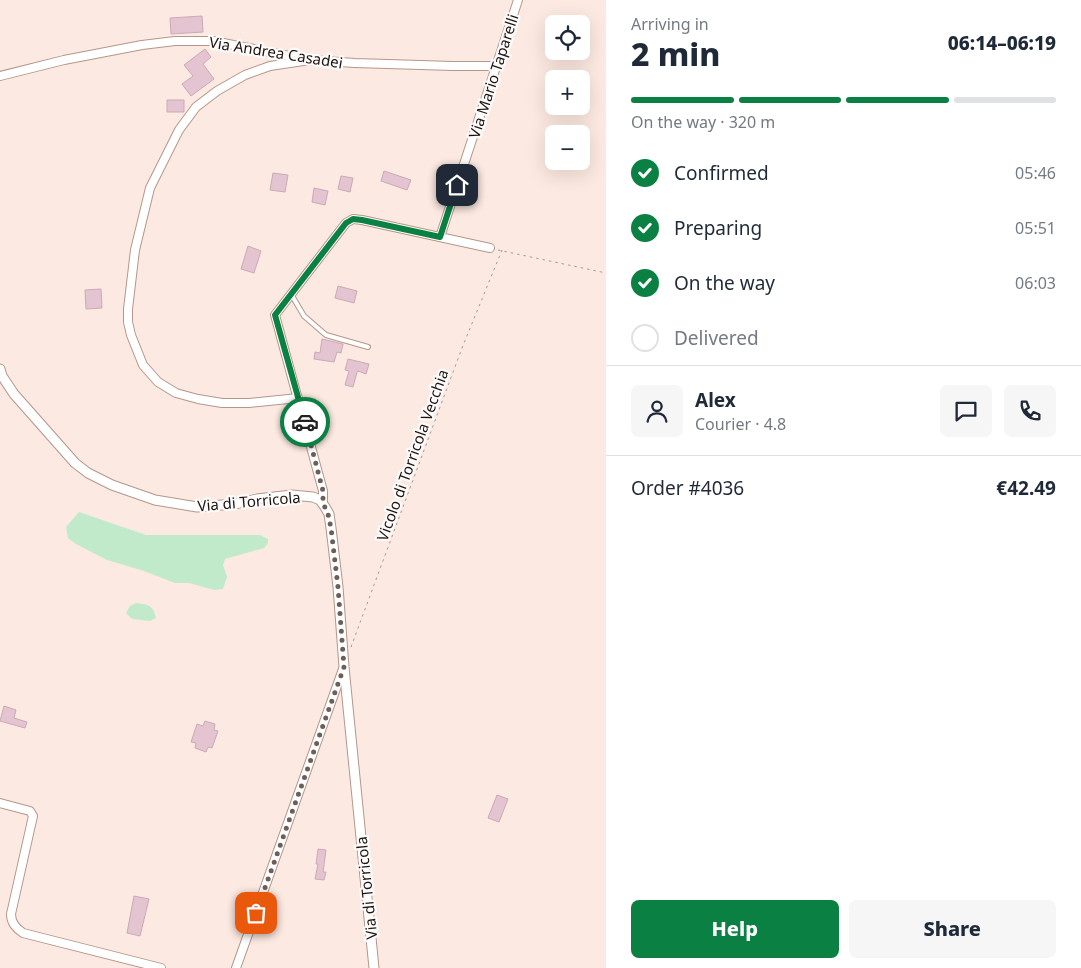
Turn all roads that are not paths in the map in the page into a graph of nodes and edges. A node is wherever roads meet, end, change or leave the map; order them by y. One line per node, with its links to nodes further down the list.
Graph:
1 (518, 0): 3 (street, Via Mario Taparelli)
2 (310, 60): 3 (street, Via Andrea Casadei); 4 (street, Via Andrea Casadei); 10 (street)
3 (496, 66): 5 (street, Via Mario Taparelli)
4 (0, 76)
5 (440, 237): 6 (street); 7 (street)
6 (490, 248)
7 (291, 294): 8 (lane); 10 (street)
8 (368, 347)
9 (0, 369): 11 (street, Via di Torricola)
10 (298, 398): 11 (street)
11 (323, 503): 12 (street, Via di Torricola)
12 (344, 667): 15 (street); 16 (street, Via di Torricola)
13 (0, 803): 14 (street)
14 (161, 968)
15 (236, 968)
16 (374, 968)

